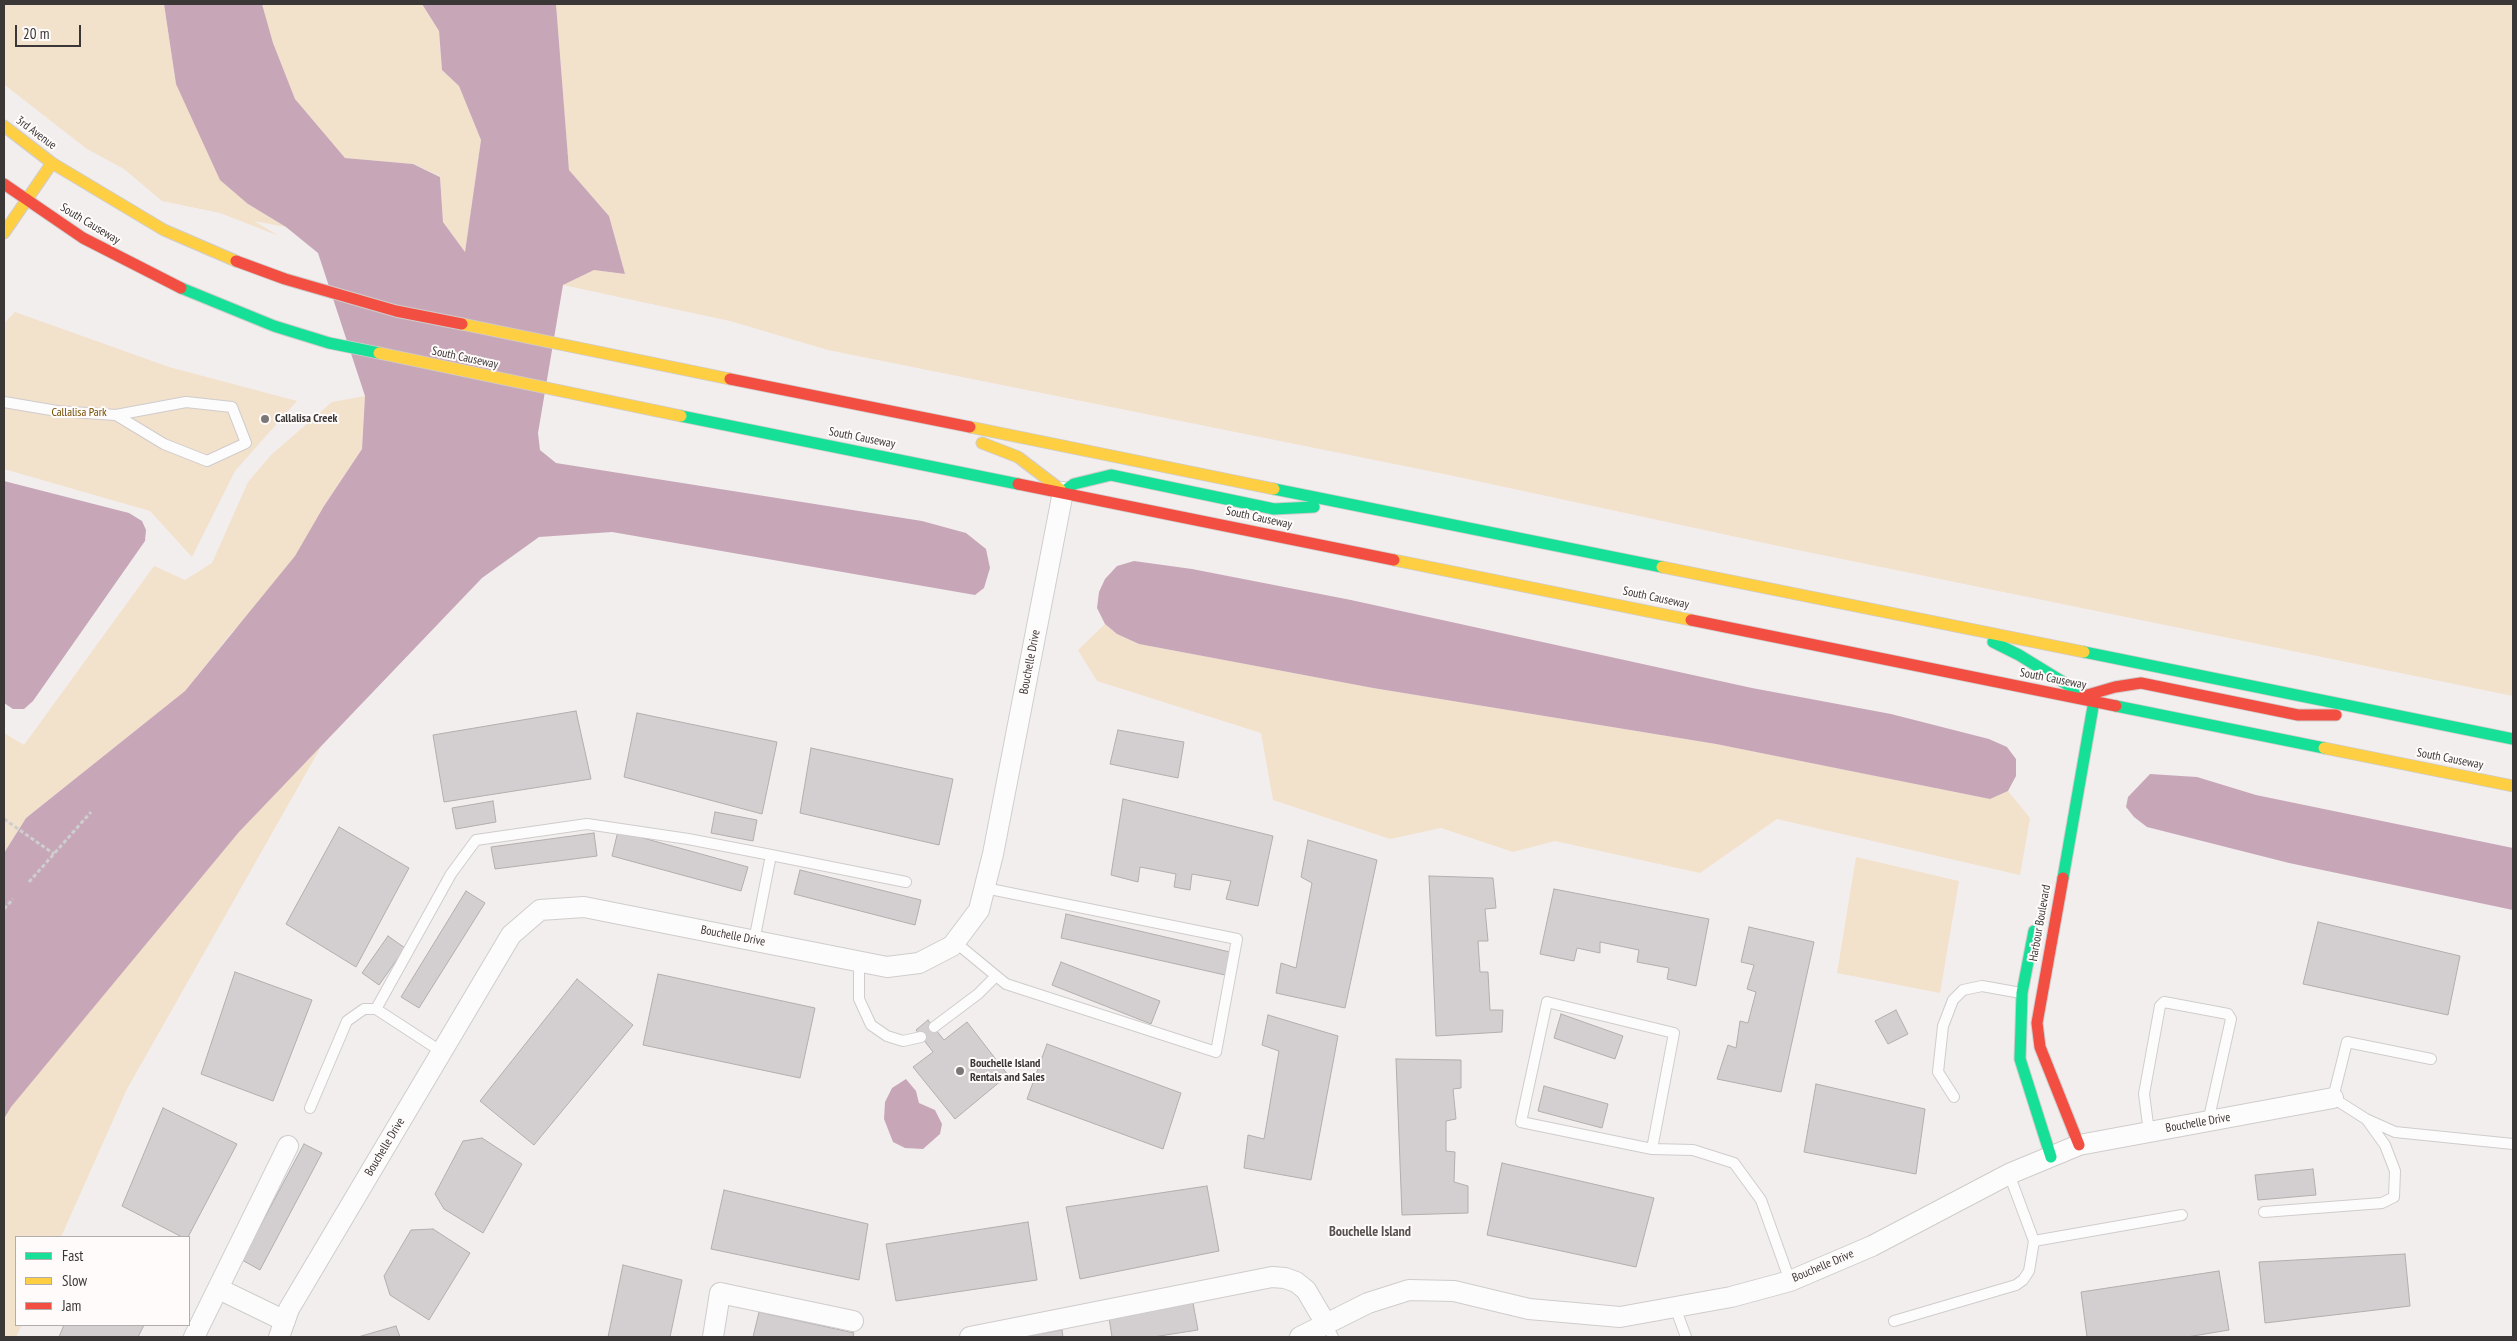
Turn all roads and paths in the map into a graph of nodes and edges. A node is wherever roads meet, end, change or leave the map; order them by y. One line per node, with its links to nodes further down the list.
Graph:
1 (4, 126): 2 (main road, 3rd Avenue)
2 (52, 163): 4 (main road); 7 (main road)
3 (4, 184): 4 (main road)
4 (26, 200): 5 (main road); 9 (main road, South Causeway)
5 (4, 233)
6 (4, 402): 8 (lane)
7 (901, 413): 9 (main road); 10 (main road)
8 (116, 416): 8 (lane)
9 (1063, 492): 10 (main road); 12 (main road, South Causeway); 22 (street, Bouchelle Drive)
10 (1358, 505): 11 (main road)
11 (1963, 627): 12 (main road); 13 (main road)
12 (2084, 701): 13 (main road); 15 (main road, South Causeway); 31 (main road, Harbour Boulevard)
13 (2387, 714): 14 (main road)
14 (2513, 739)
15 (2513, 786)
16 (91, 812): 18 (path)
17 (4, 819): 18 (path)
18 (54, 854): 20 (path)
19 (771, 855): 21 (lane); 26 (lane); 32 (lane)
20 (29, 882)
21 (906, 882)
22 (985, 888): 27 (street, Bouchelle Drive); 29 (lane)
23 (12, 899): 24 (path)
24 (4, 909)
25 (2037, 917): 30 (main road)
26 (754, 941): 28 (street, Bouchelle Drive); 35 (street, Bouchelle Drive)
27 (956, 942): 28 (street, Bouchelle Drive); 29 (lane)
28 (859, 962): 34 (lane)
29 (996, 976): 33 (lane)
30 (2022, 993): 31 (lane); 37 (lane); 47 (main road)
31 (2042, 996): 44 (main road, Harbour Boulevard)
32 (376, 1008): 35 (lane); 39 (lane)
33 (934, 1027)
34 (921, 1037)
35 (442, 1052): 57 (street, Bouchelle Drive)
36 (2431, 1059): 38 (lane)
37 (1954, 1097)
38 (2333, 1098): 40 (lane); 41 (street, Bouchelle Drive)
39 (310, 1108)
40 (2366, 1119): 43 (lane); 49 (lane)
41 (2208, 1122): 42 (street, Bouchelle Drive); 42 (lane)
42 (2149, 1132): 44 (street, Bouchelle Drive)
43 (2513, 1144)
44 (2079, 1145): 47 (street, Bouchelle Drive)
45 (288, 1146): 53 (street)
46 (1652, 1149): 46 (lane); 52 (lane)
47 (2051, 1157): 48 (street, Bouchelle Drive)
48 (2008, 1174): 51 (lane); 52 (street, Bouchelle Drive)
49 (2264, 1212)
50 (2182, 1215): 51 (lane)
51 (2034, 1241): 56 (lane)
52 (1790, 1280): 54 (street, Bouchelle Drive)
53 (219, 1289): 57 (street); 59 (street)
54 (1675, 1307): 58 (street, Bouchelle Drive); 63 (lane)
55 (853, 1321): 60 (street)
56 (1894, 1321)
57 (282, 1329)
58 (1330, 1330): 61 (street); 62 (street, Bouchelle Drive)
59 (194, 1337)
60 (713, 1337)
61 (970, 1337)
62 (1300, 1337)
63 (1686, 1337)

